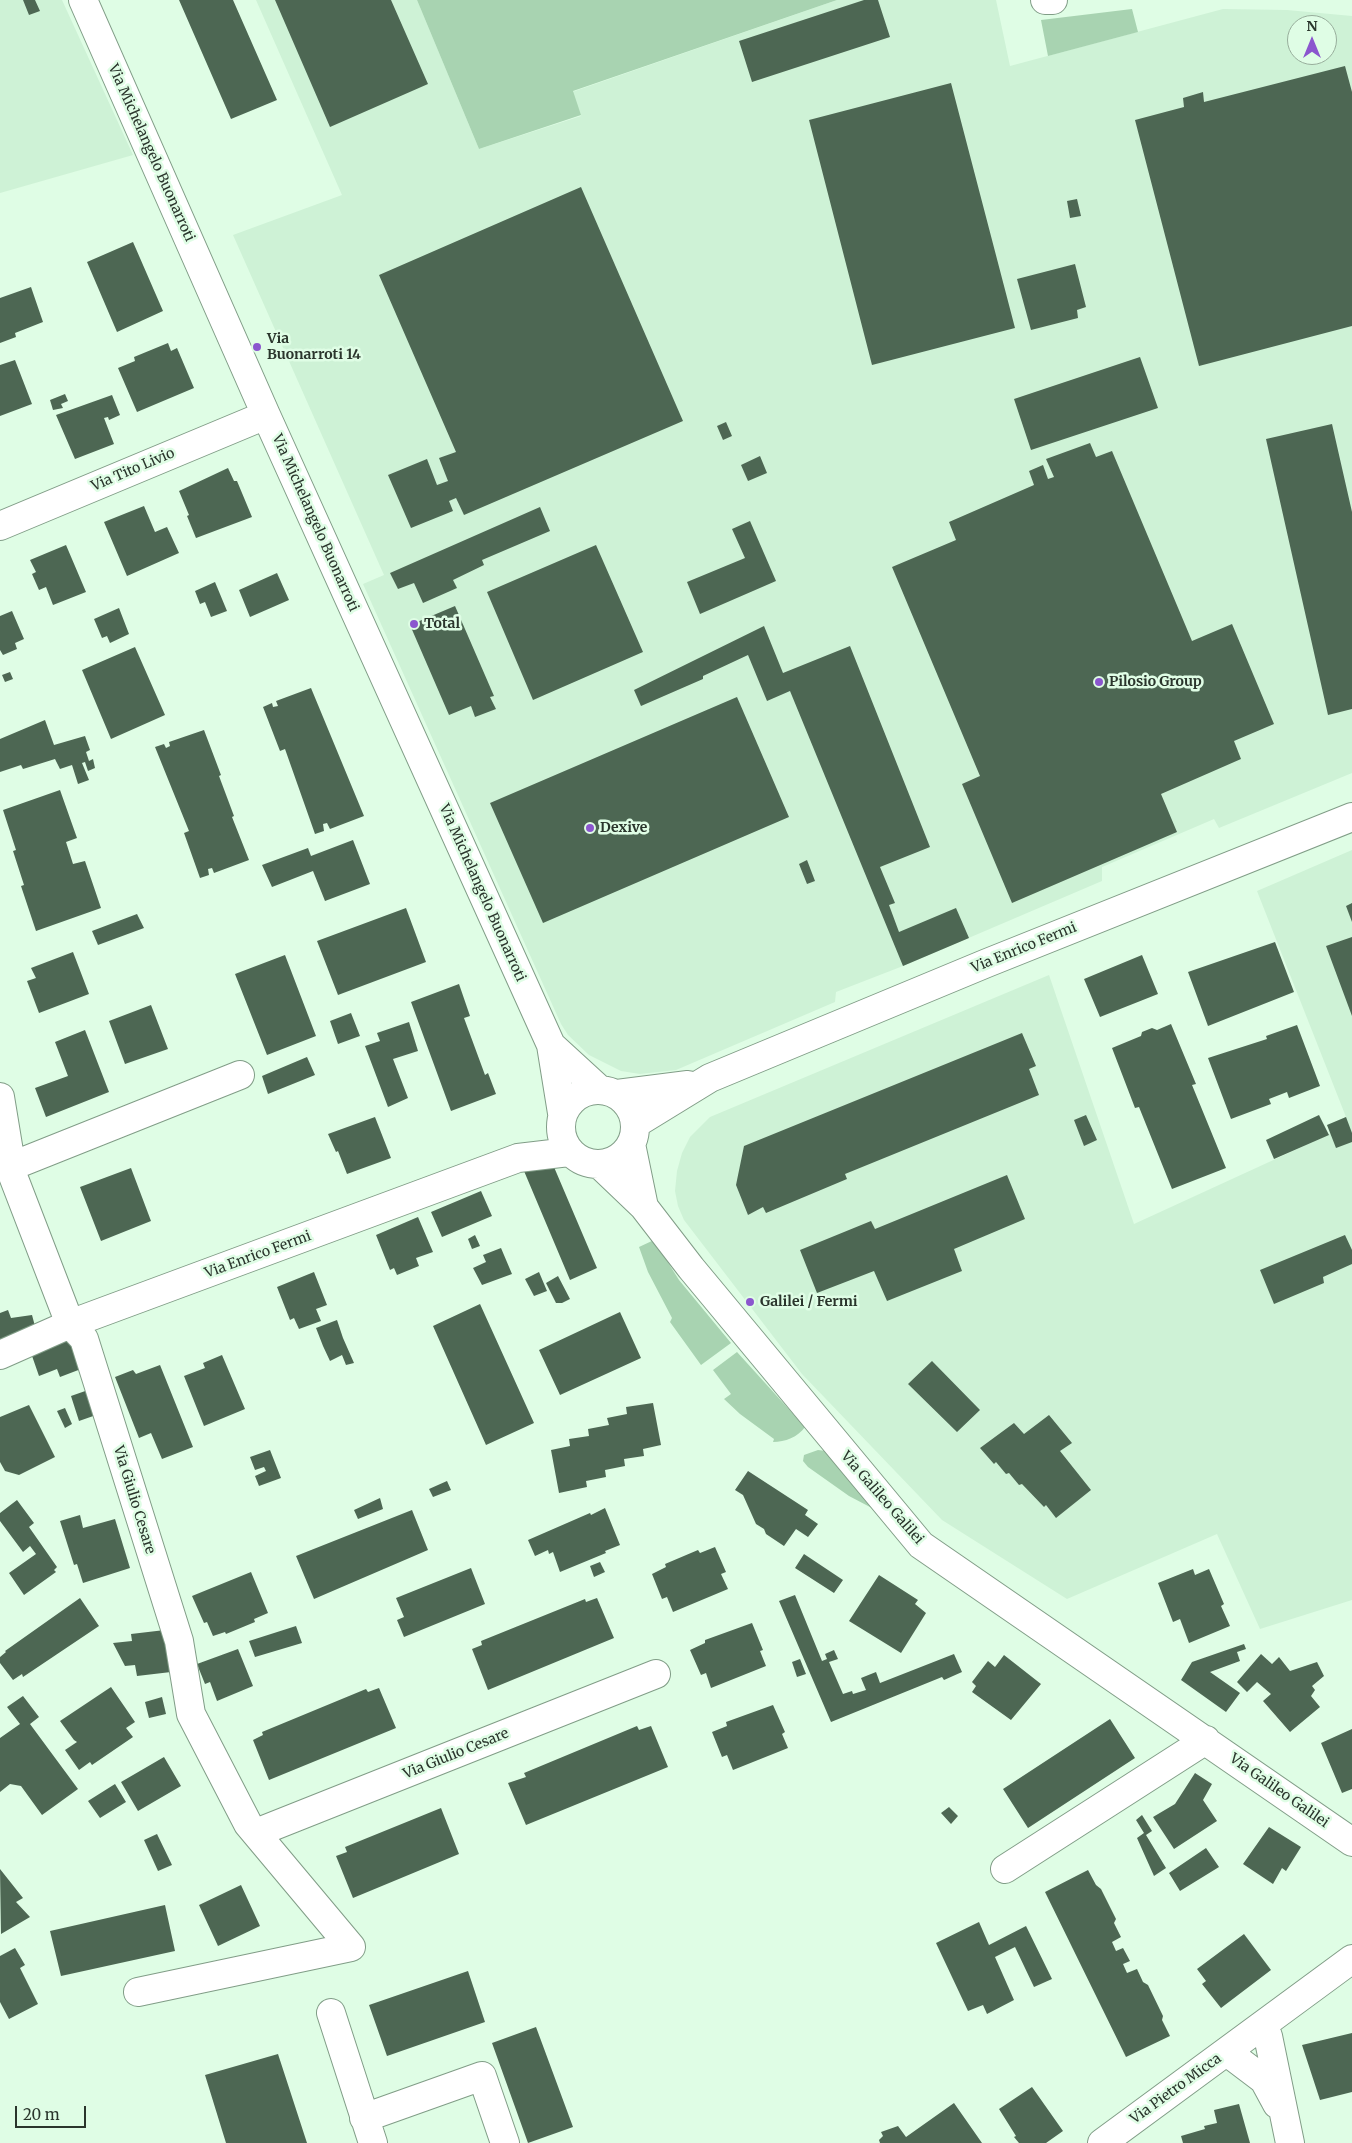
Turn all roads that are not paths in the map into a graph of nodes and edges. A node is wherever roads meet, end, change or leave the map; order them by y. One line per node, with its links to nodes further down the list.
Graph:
1 (83, 0): 4 (street, Via Michelangelo Buonarroti)
2 (1045, 0): 3 (street)
3 (1053, 0)
4 (266, 415): 5 (street, Via Tito Livio); 7 (street, Via Michelangelo Buonarroti)
5 (0, 526)
6 (1352, 817): 9 (street, Via Enrico Fermi)
7 (551, 1045): 10 (street, Via Michelangelo Buonarroti); 12 (street, Via Michelangelo Buonarroti)
8 (240, 1075): 17 (street)
9 (697, 1084): 10 (street, Via Enrico Fermi); 13 (street, Via Enrico Fermi)
10 (608, 1092): 12 (street); 13 (street)
11 (0, 1097): 17 (street, Via Giulio Cesare)
12 (561, 1118): 14 (street); 15 (street, Via Enrico Fermi)
13 (633, 1134): 16 (street); 18 (street, Via Galileo Galilei)
14 (569, 1152): 15 (street, Via Enrico Fermi); 16 (street)
15 (518, 1158): 19 (street, Via Enrico Fermi)
16 (599, 1164): 18 (street, Via Galileo Galilei)
17 (12, 1166): 19 (street, Via Giulio Cesare)
18 (644, 1207): 22 (street, Via Galileo Galilei)
19 (70, 1324): 20 (street, Via Enrico Fermi); 23 (street, Via Giulio Cesare)
20 (0, 1355)
21 (656, 1674): 23 (street, Via Giulio Cesare)
22 (1206, 1740): 24 (street, Via Galileo Galilei); 25 (street)
23 (256, 1833): 27 (street, Via Giulio Cesare)
24 (1352, 1842)
25 (1005, 1870)
26 (1352, 1959): 29 (street, Via Pietro Micca)
27 (138, 1992)
28 (331, 2012): 32 (street)
29 (1260, 2027): 30 (street, Via Pietro Micca); 31 (street, Via Pietro Micca)
30 (1227, 2052): 31 (street, Via Pietro Micca); 34 (street, Via Pietro Micca)
31 (1282, 2114): 35 (street, Via Pietro Micca)
32 (369, 2131): 33 (street)
33 (505, 2143)
34 (1102, 2143)
35 (1290, 2143)

